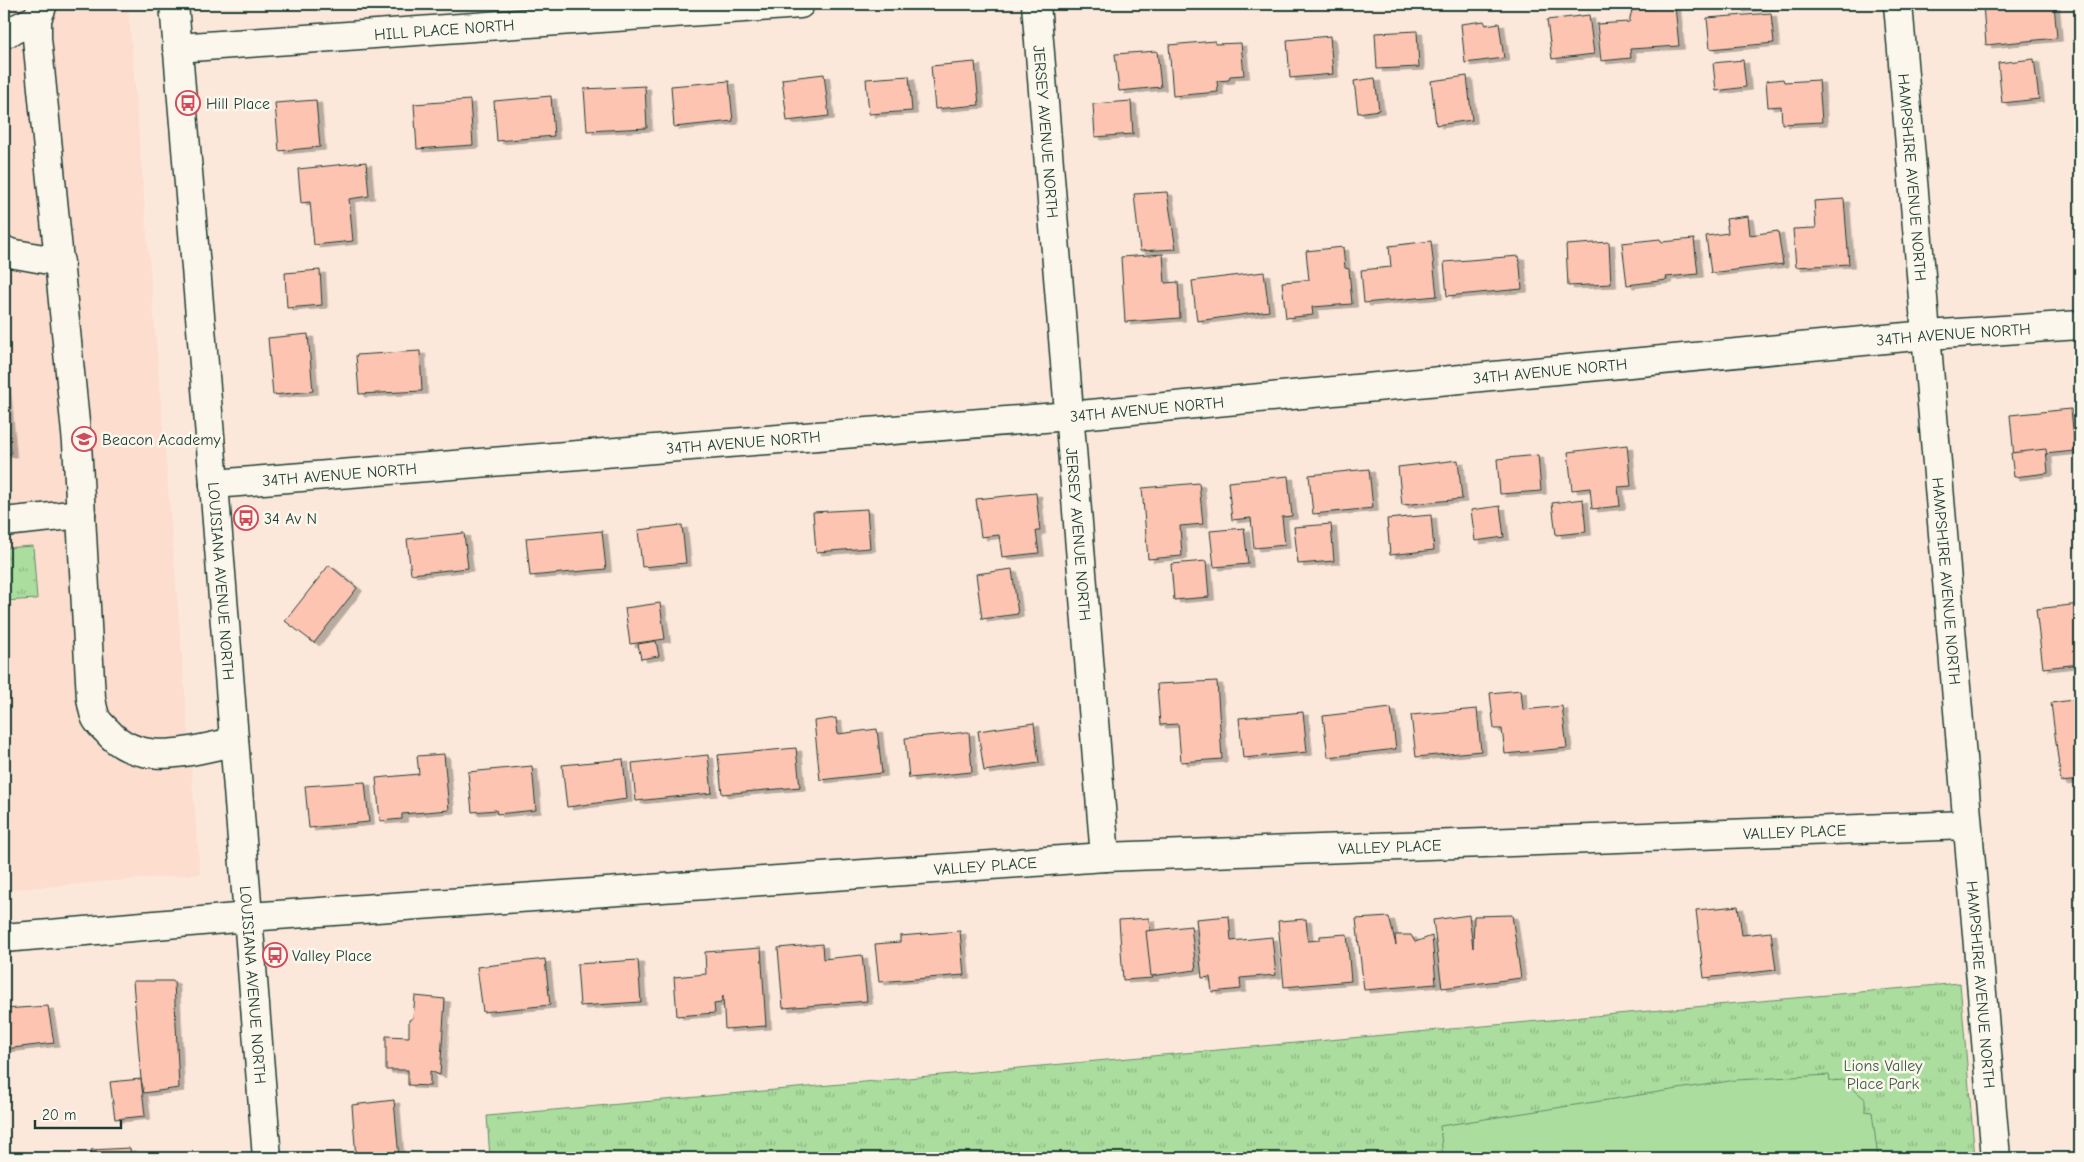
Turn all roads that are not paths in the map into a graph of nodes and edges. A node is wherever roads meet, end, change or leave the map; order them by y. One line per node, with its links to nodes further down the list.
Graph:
1 (174, 4): 7 (street, LOUISIANA AVENUE NORTH)
2 (800, 4): 7 (street, HILL PLACE NORTH)
3 (1036, 4): 12 (street, JERSEY AVENUE NORTH)
4 (1898, 4): 11 (street, HAMPSHIRE AVENUE NORTH)
5 (40, 11): 6 (street); 9 (street)
6 (4, 34)
7 (178, 48): 13 (street, LOUISIANA AVENUE NORTH)
8 (4, 250): 9 (street)
9 (60, 262): 14 (street)
10 (2080, 325): 11 (street, 34TH AVENUE NORTH)
11 (1927, 335): 12 (street, 34TH AVENUE NORTH); 17 (street, HAMPSHIRE AVENUE NORTH)
12 (1069, 416): 13 (street, 34TH AVENUE NORTH); 18 (street, JERSEY AVENUE NORTH)
13 (214, 484): 16 (street, LOUISIANA AVENUE NORTH)
14 (81, 514): 15 (street); 16 (street)
15 (4, 522)
16 (234, 742): 19 (street, LOUISIANA AVENUE NORTH)
17 (1967, 825): 18 (street, VALLEY PLACE); 22 (street, HAMPSHIRE AVENUE NORTH)
18 (1105, 857): 19 (street, VALLEY PLACE)
19 (248, 916): 20 (street, VALLEY PLACE); 21 (street, LOUISIANA AVENUE NORTH)
20 (4, 938)
21 (267, 1158)
22 (1996, 1158)

